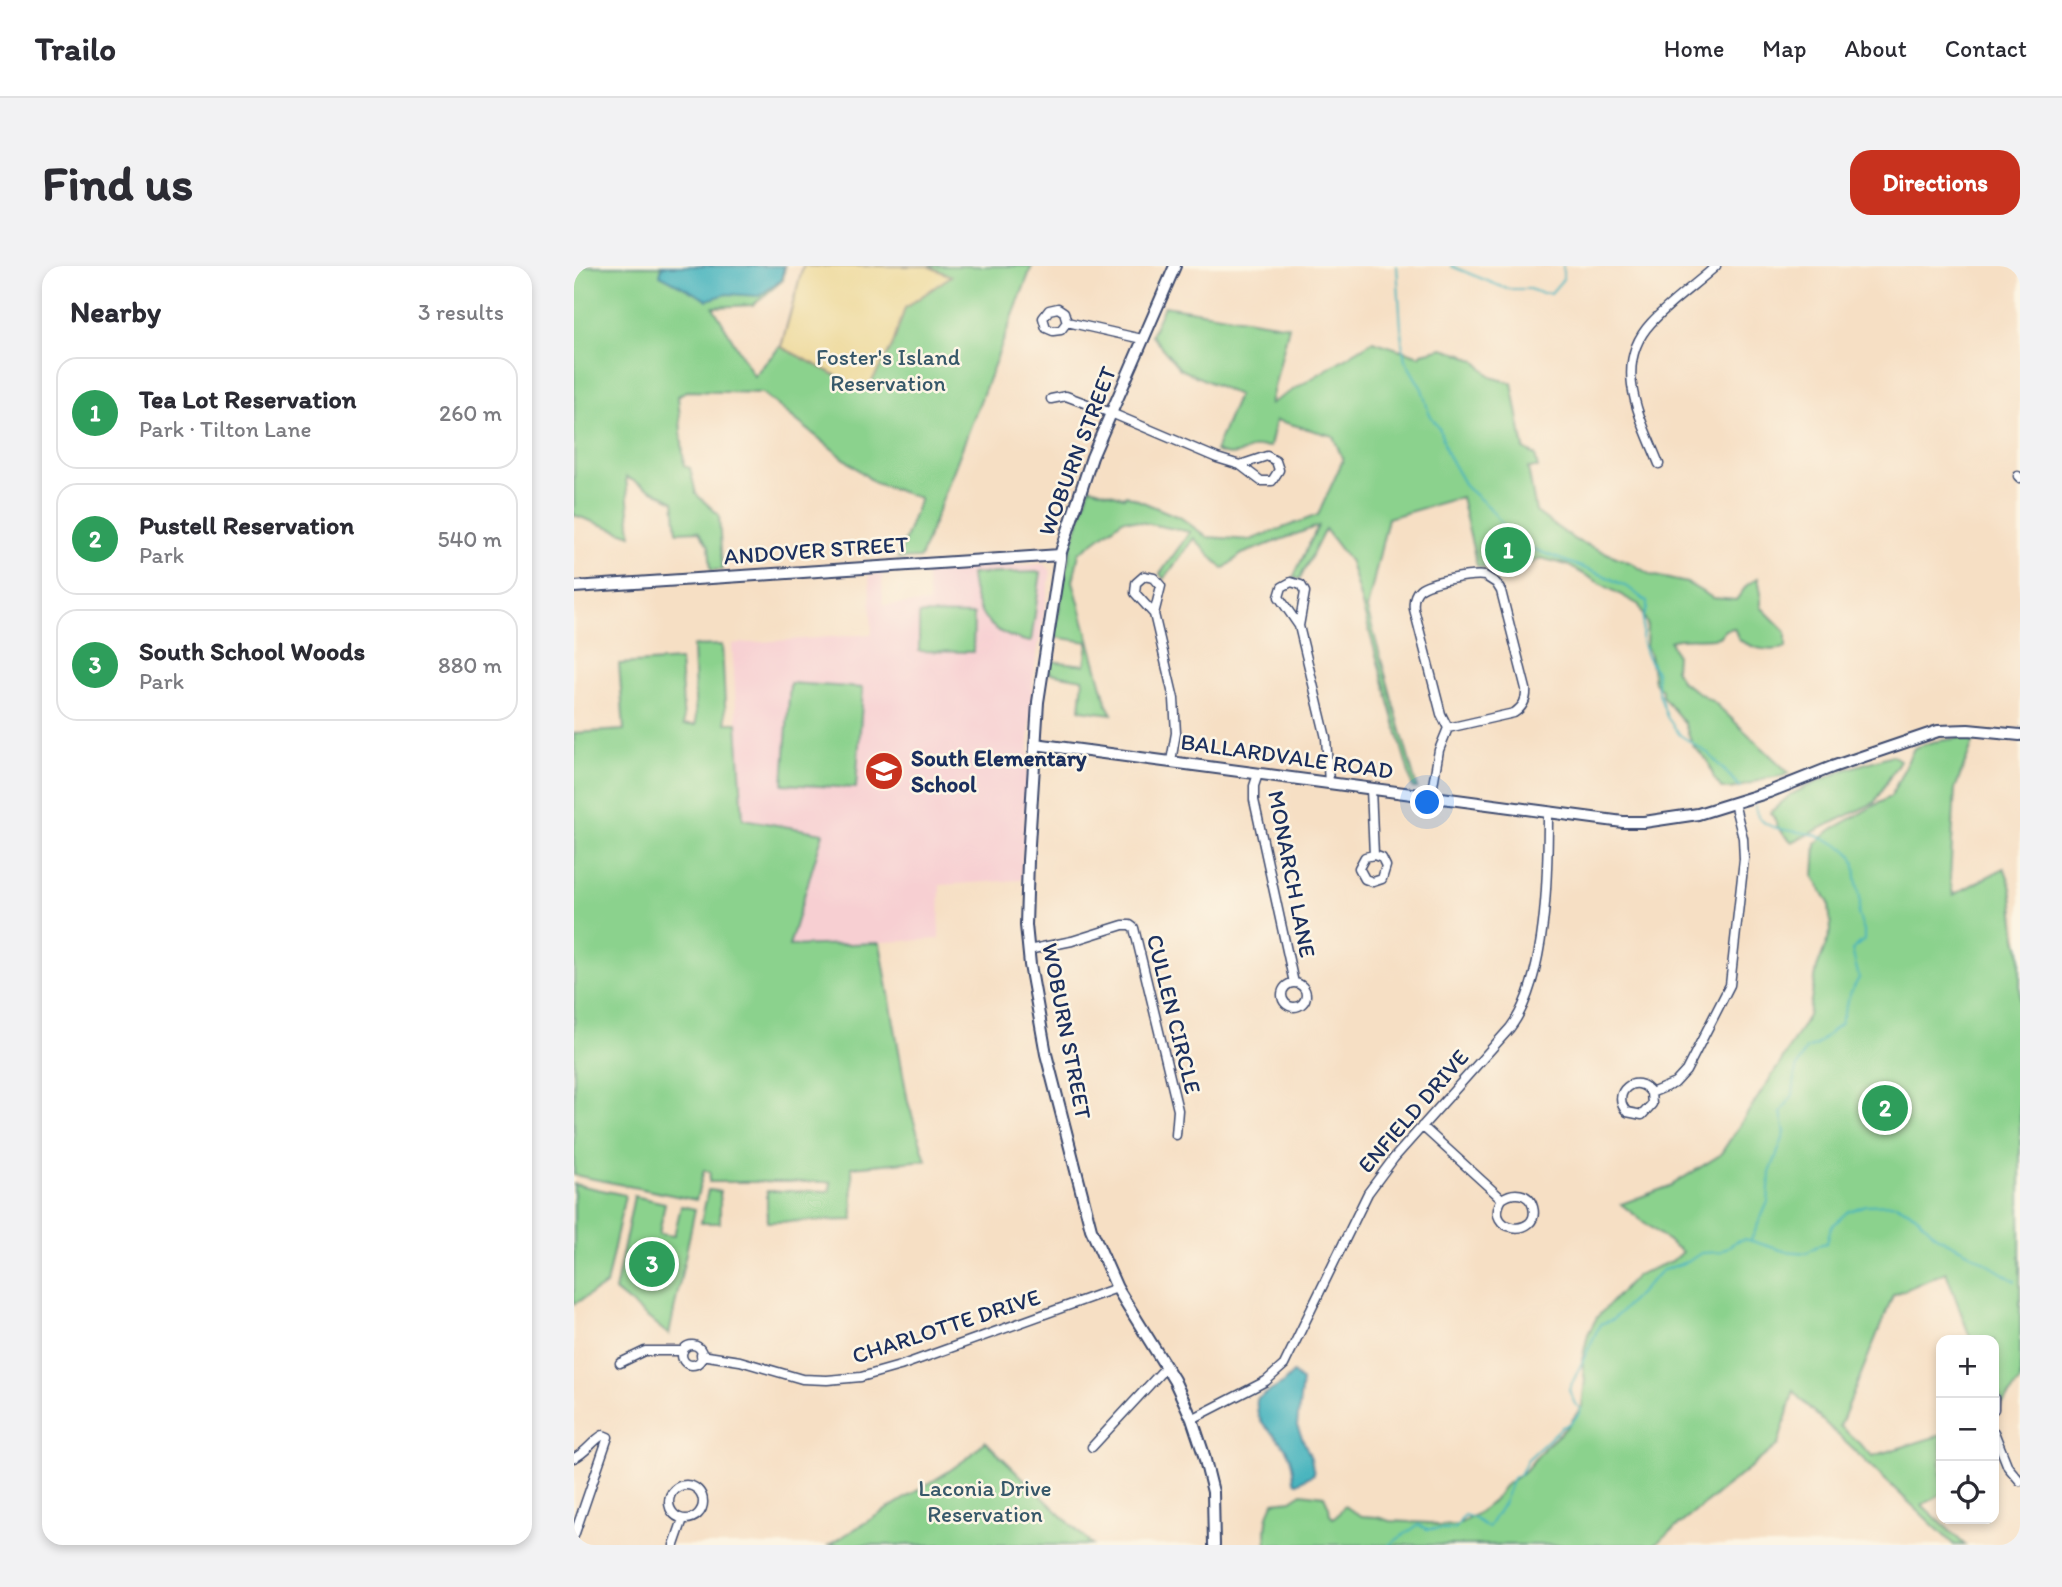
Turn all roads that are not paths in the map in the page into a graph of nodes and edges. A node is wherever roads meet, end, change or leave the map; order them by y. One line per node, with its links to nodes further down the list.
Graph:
1 (1175, 266): 4 (street, WOBURN STREET)
2 (1716, 266): 7 (street)
3 (1067, 322): 4 (street)
4 (1142, 339): 6 (street, WOBURN STREET)
5 (1051, 399): 6 (street)
6 (1111, 413): 8 (street); 9 (street, WOBURN STREET)
7 (1660, 464)
8 (1240, 465): 8 (street)
9 (1060, 555): 10 (street, ANDOVER STREET); 15 (street, WOBURN STREET)
10 (574, 587)
11 (1154, 614): 11 (street); 16 (street)
12 (1299, 626): 12 (street); 18 (street)
13 (1448, 729): 13 (street); 20 (street)
14 (2020, 735): 21 (street, BALLARDVALE ROAD)
15 (1035, 744): 16 (street, BALLARDVALE ROAD); 24 (street, WOBURN STREET)
16 (1171, 761): 17 (street, BALLARDVALE ROAD)
17 (1258, 774): 18 (street, BALLARDVALE ROAD); 25 (street, MONARCH LANE)
18 (1329, 783): 19 (street, BALLARDVALE ROAD)
19 (1371, 789): 20 (street, BALLARDVALE ROAD); 23 (street)
20 (1431, 797): 22 (street, BALLARDVALE ROAD)
21 (1734, 803): 22 (street, BALLARDVALE ROAD); 26 (street)
22 (1548, 813): 27 (street, ENFIELD DRIVE)
23 (1374, 855)
24 (1028, 950): 28 (street, CULLEN CIRCLE); 30 (street, WOBURN STREET)
25 (1294, 983)
26 (1651, 1093): 26 (street)
27 (1422, 1126): 29 (street); 35 (street, ENFIELD DRIVE)
28 (1177, 1135)
29 (1502, 1199): 29 (street)
30 (1117, 1288): 32 (street, CHARLOTTE DRIVE); 34 (street, WOBURN STREET)
31 (682, 1351): 32 (street, CHARLOTTE DRIVE); 32 (street, CHARLOTTE DRIVE); 33 (street, CHARLOTTE DRIVE)
32 (701, 1355)
33 (620, 1363)
34 (1166, 1367): 35 (street, WOBURN STREET); 37 (street)
35 (1192, 1419): 43 (street, WOBURN STREET)
36 (1999, 1444): 39 (street)
37 (1092, 1447)
38 (574, 1458): 41 (street)
39 (2020, 1481)
40 (683, 1519): 40 (street); 42 (street)
41 (574, 1536)
42 (674, 1545)
43 (1214, 1545)

